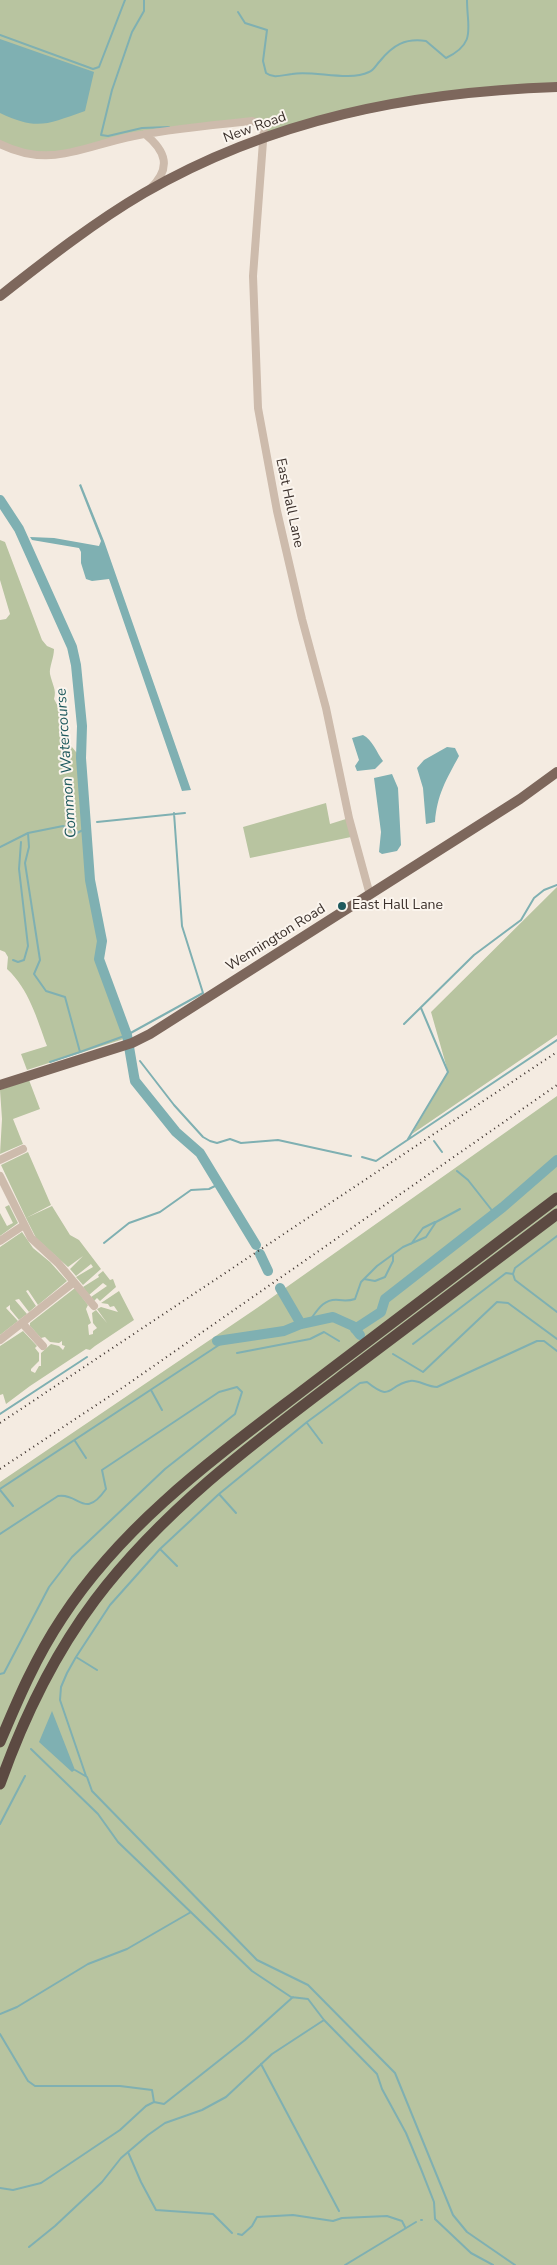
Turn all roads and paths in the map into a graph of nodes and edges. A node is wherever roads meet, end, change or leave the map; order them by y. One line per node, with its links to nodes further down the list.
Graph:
1 (557, 87): 3 (main road, New Road)
2 (145, 134): 3 (street); 4 (street); 5 (street)
3 (264, 136): 5 (main road, New Road); 8 (street, East Hall Lane)
4 (0, 144)
5 (145, 193): 6 (main road, New Road)
6 (0, 296)
7 (557, 772): 8 (main road, Wennington Road)
8 (370, 895): 9 (main road, Wennington Road)
9 (0, 1085)
10 (23, 1149): 11 (street)
11 (0, 1160)
12 (0, 1176): 15 (street)
13 (557, 1198): 22 (highway)
14 (557, 1214): 23 (highway)
15 (24, 1225): 16 (street); 17 (street)
16 (0, 1241)
17 (74, 1282): 18 (street); 19 (street)
18 (94, 1306)
19 (22, 1324): 20 (street); 21 (street)
20 (0, 1340)
21 (43, 1346)
22 (0, 1742)
23 (0, 1784)

